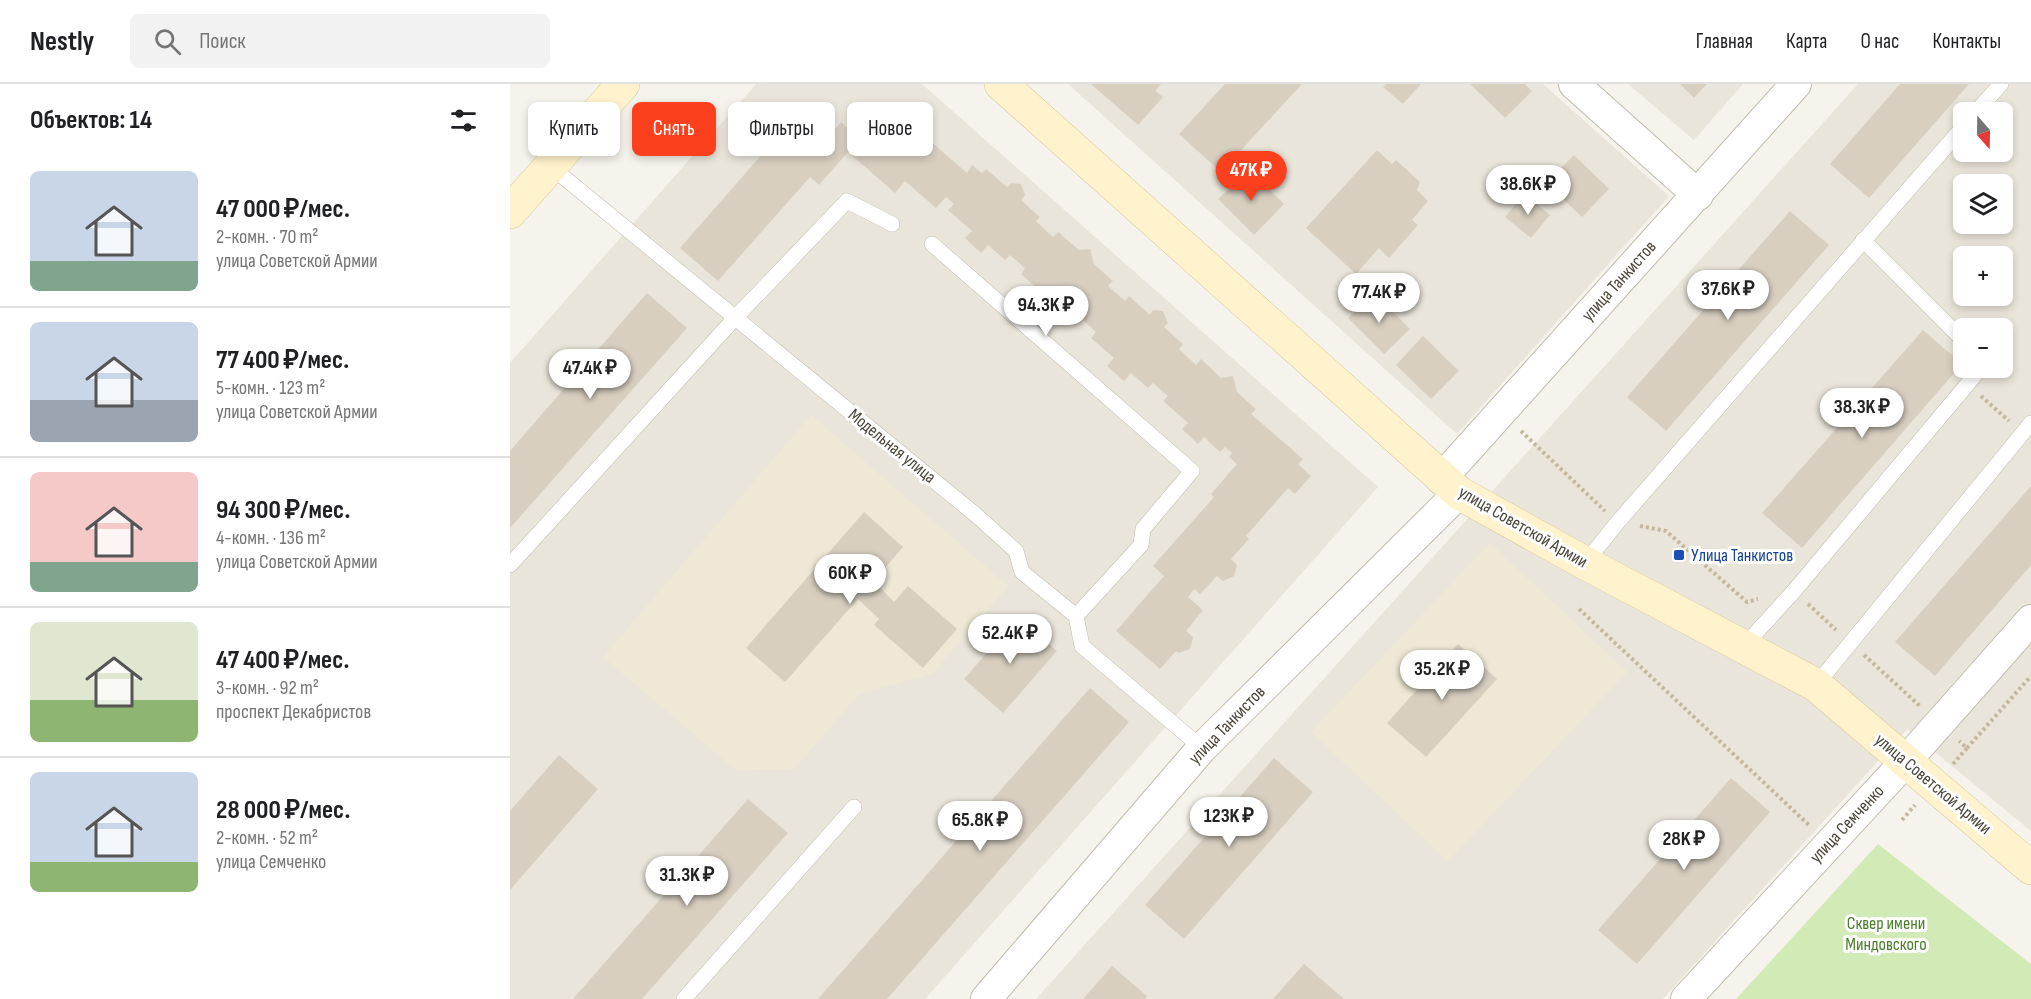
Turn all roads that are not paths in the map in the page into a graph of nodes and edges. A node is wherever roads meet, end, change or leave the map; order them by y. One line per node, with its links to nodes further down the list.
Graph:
1 (622, 84): 8 (street)
2 (1001, 84): 18 (street, улица Советской Армии)
3 (1574, 84): 9 (street)
4 (1796, 84): 9 (street, улица Танкистов)
5 (2001, 84): 6 (lane)
6 (1985, 102)
7 (1953, 138): 12 (lane)
8 (550, 166): 10 (street); 14 (lane, Модельная улица)
9 (1698, 195): 18 (street, улица Танкистов)
10 (510, 212)
11 (892, 224): 14 (lane)
12 (1863, 240): 15 (lane); 19 (lane)
13 (932, 244): 21 (lane)
14 (735, 318): 20 (lane); 21 (lane, Модельная улица)
15 (1953, 330)
16 (1971, 378): 23 (lane)
17 (2027, 428): 24 (lane)
18 (1450, 486): 19 (street, улица Советской Армии); 25 (street, улица Танкистов)
19 (1585, 563): 23 (street, улица Советской Армии)
20 (510, 565)
21 (1077, 616): 25 (lane)
22 (2031, 620): 26 (street, улица Семченко)
23 (1745, 645): 24 (street, улица Советской Армии)
24 (1816, 685): 26 (street, улица Советской Армии)
25 (1203, 748): 30 (street, улица Танкистов)
26 (1906, 761): 28 (street, улица Советской Армии); 31 (street, улица Семченко)
27 (855, 807): 29 (lane)
28 (2031, 867)
29 (684, 999)
30 (986, 999)
31 (1686, 999)

